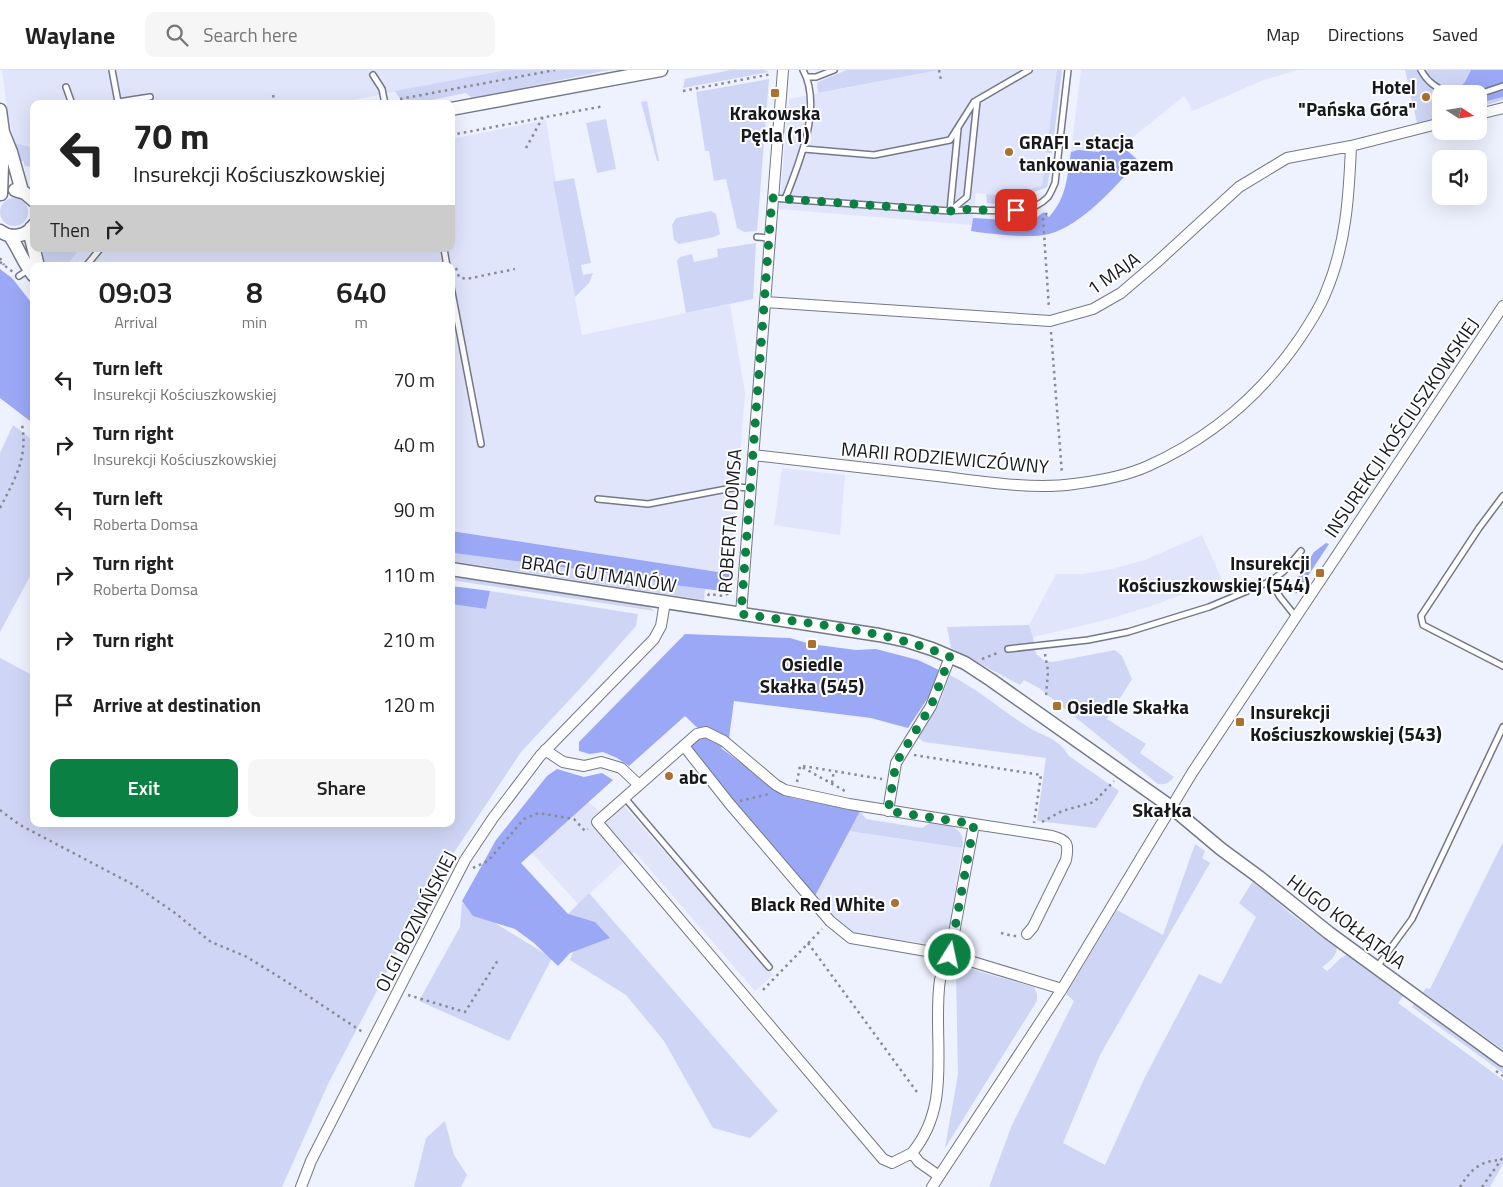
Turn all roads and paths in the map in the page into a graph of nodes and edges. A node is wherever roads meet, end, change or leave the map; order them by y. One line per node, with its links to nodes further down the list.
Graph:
1 (112, 70): 25 (lane)
2 (555, 70): 23 (path)
3 (661, 70): 11 (street)
4 (783, 70): 45 (street, ROBERTA DOMSA)
5 (803, 70): 14 (lane)
6 (834, 70): 14 (lane)
7 (939, 70): 15 (path)
8 (1029, 70): 29 (lane)
9 (1068, 70): 47 (lane)
10 (1421, 70): 16 (lane)
11 (633, 73): 31 (street)
12 (373, 75): 28 (lane)
13 (768, 75): 19 (path)
14 (807, 77): 42 (lane)
15 (941, 80)
16 (1435, 85)
17 (1503, 86): 20 (lane)
18 (66, 87): 24 (lane)
19 (683, 91)
20 (1488, 91)
21 (273, 95): 27 (path)
22 (150, 97): 26 (lane)
23 (400, 99)
24 (71, 100)
25 (116, 100)
26 (133, 100)
27 (274, 100)
28 (384, 100)
29 (977, 101): 37 (lane); 47 (lane)
30 (604, 106): 35 (path)
31 (455, 108)
32 (1503, 108): 34 (street)
33 (0, 110): 38 (street)
34 (1488, 112)
35 (543, 117): 39 (path); 41 (path)
36 (1432, 125): 40 (street, 1 MAJA)
37 (958, 129): 42 (lane); 47 (lane)
38 (3, 132): 43 (street); 44 (street)
39 (455, 133)
40 (1350, 146): 64 (street, 1 MAJA); 68 (street, MARII RODZIEWICZÓWNY)
41 (526, 148)
42 (804, 149): 46 (lane)
43 (1, 194): 44 (street)
44 (29, 195)
45 (772, 198): 46 (lane); 52 (street, ROBERTA DOMSA)
46 (785, 199): 47 (lane)
47 (950, 211)
48 (1048, 213): 64 (path)
49 (30, 228): 50 (street)
50 (5, 233): 60 (street)
51 (757, 237): 52 (lane)
52 (769, 238): 61 (street, ROBERTA DOMSA)
53 (98, 252): 56 (lane)
54 (0, 258): 57 (path)
55 (0, 262): 57 (path)
56 (89, 262)
57 (5, 267): 60 (path)
58 (456, 267): 59 (path)
59 (515, 269)
60 (30, 272)
61 (765, 302): 64 (street, 1 MAJA); 67 (street, ROBERTA DOMSA)
62 (1503, 306): 80 (street, INSUREKCJI KOŚCIUSZKOWSKIEJ)
63 (455, 308): 66 (lane)
64 (1050, 321): 68 (path)
65 (22, 424): 72 (path)
66 (481, 444)
67 (753, 455): 68 (street, MARII RODZIEWICZÓWNY); 69 (street, ROBERTA DOMSA)
68 (1062, 485)
69 (750, 488): 71 (lane); 79 (street, ROBERTA DOMSA)
70 (1503, 496): 84 (lane)
71 (598, 499)
72 (0, 508)
73 (1301, 551): 75 (lane)
74 (455, 570): 77 (street, BRACI GUTMANÓW)
75 (1271, 581): 80 (lane); 81 (lane)
76 (735, 586): 78 (path)
77 (665, 602): 78 (street, BRACI GUTMANÓW); 88 (street, OLGI BOZNAŃSKIEJ)
78 (707, 608): 79 (street, BRACI GUTMANÓW)
79 (741, 614): 83 (street, ROBERTA DOMSA)
80 (1296, 617): 100 (street, INSUREKCJI KOŚCIUSZKOWSKIEJ)
81 (1042, 646): 82 (lane); 85 (path)
82 (1008, 649)
83 (950, 657): 100 (street, ROBERTA DOMSA); 102 (street)
84 (1503, 666)
85 (1046, 698)
86 (1503, 726): 113 (lane)
87 (684, 746): 95 (street); 96 (street); 98 (street)
88 (545, 750): 95 (street); 117 (street, OLGI BOZNAŃSKIEJ)
89 (908, 758): 92 (path)
90 (800, 766): 91 (path); 94 (path); 96 (path)
91 (834, 771): 93 (path); 94 (path)
92 (1116, 779)
93 (888, 780)
94 (832, 783): 99 (path)
95 (639, 785): 97 (street)
96 (790, 792): 98 (path); 99 (street)
97 (625, 797): 103 (street); 112 (lane)
98 (729, 803): 106 (street)
99 (849, 804): 102 (street)
100 (1171, 807): 113 (street, HUGO KOŁŁĄTAJA); 114 (street, INSUREKCJI KOŚCIUSZKOWSKIEJ)
101 (0, 810): 117 (path)
102 (888, 811): 104 (street)
103 (597, 822): 105 (path); 120 (street)
104 (974, 824): 108 (street); 110 (street)
105 (472, 868)
106 (830, 921): 109 (path); 110 (street)
107 (1001, 933): 108 (path)
108 (1025, 934)
109 (808, 943): 115 (path); 119 (path)
110 (950, 955): 114 (street); 120 (street)
111 (498, 960): 116 (path)
112 (769, 967)
113 (1377, 968): 118 (street, HUGO KOŁŁĄTAJA)
114 (1062, 989): 122 (street, INSUREKCJI KOŚCIUSZKOWSKIEJ)
115 (763, 990)
116 (405, 994)
117 (374, 1039): 123 (street, OLGI BOZNAŃSKIEJ)
118 (1503, 1060)
119 (917, 1092)
120 (912, 1153): 122 (street)
121 (1502, 1158): 125 (path); 126 (path)
122 (939, 1176): 124 (street, INSUREKCJI KOŚCIUSZKOWSKIEJ)
123 (302, 1187)
124 (932, 1187)
125 (1460, 1187)
126 (1482, 1187)

